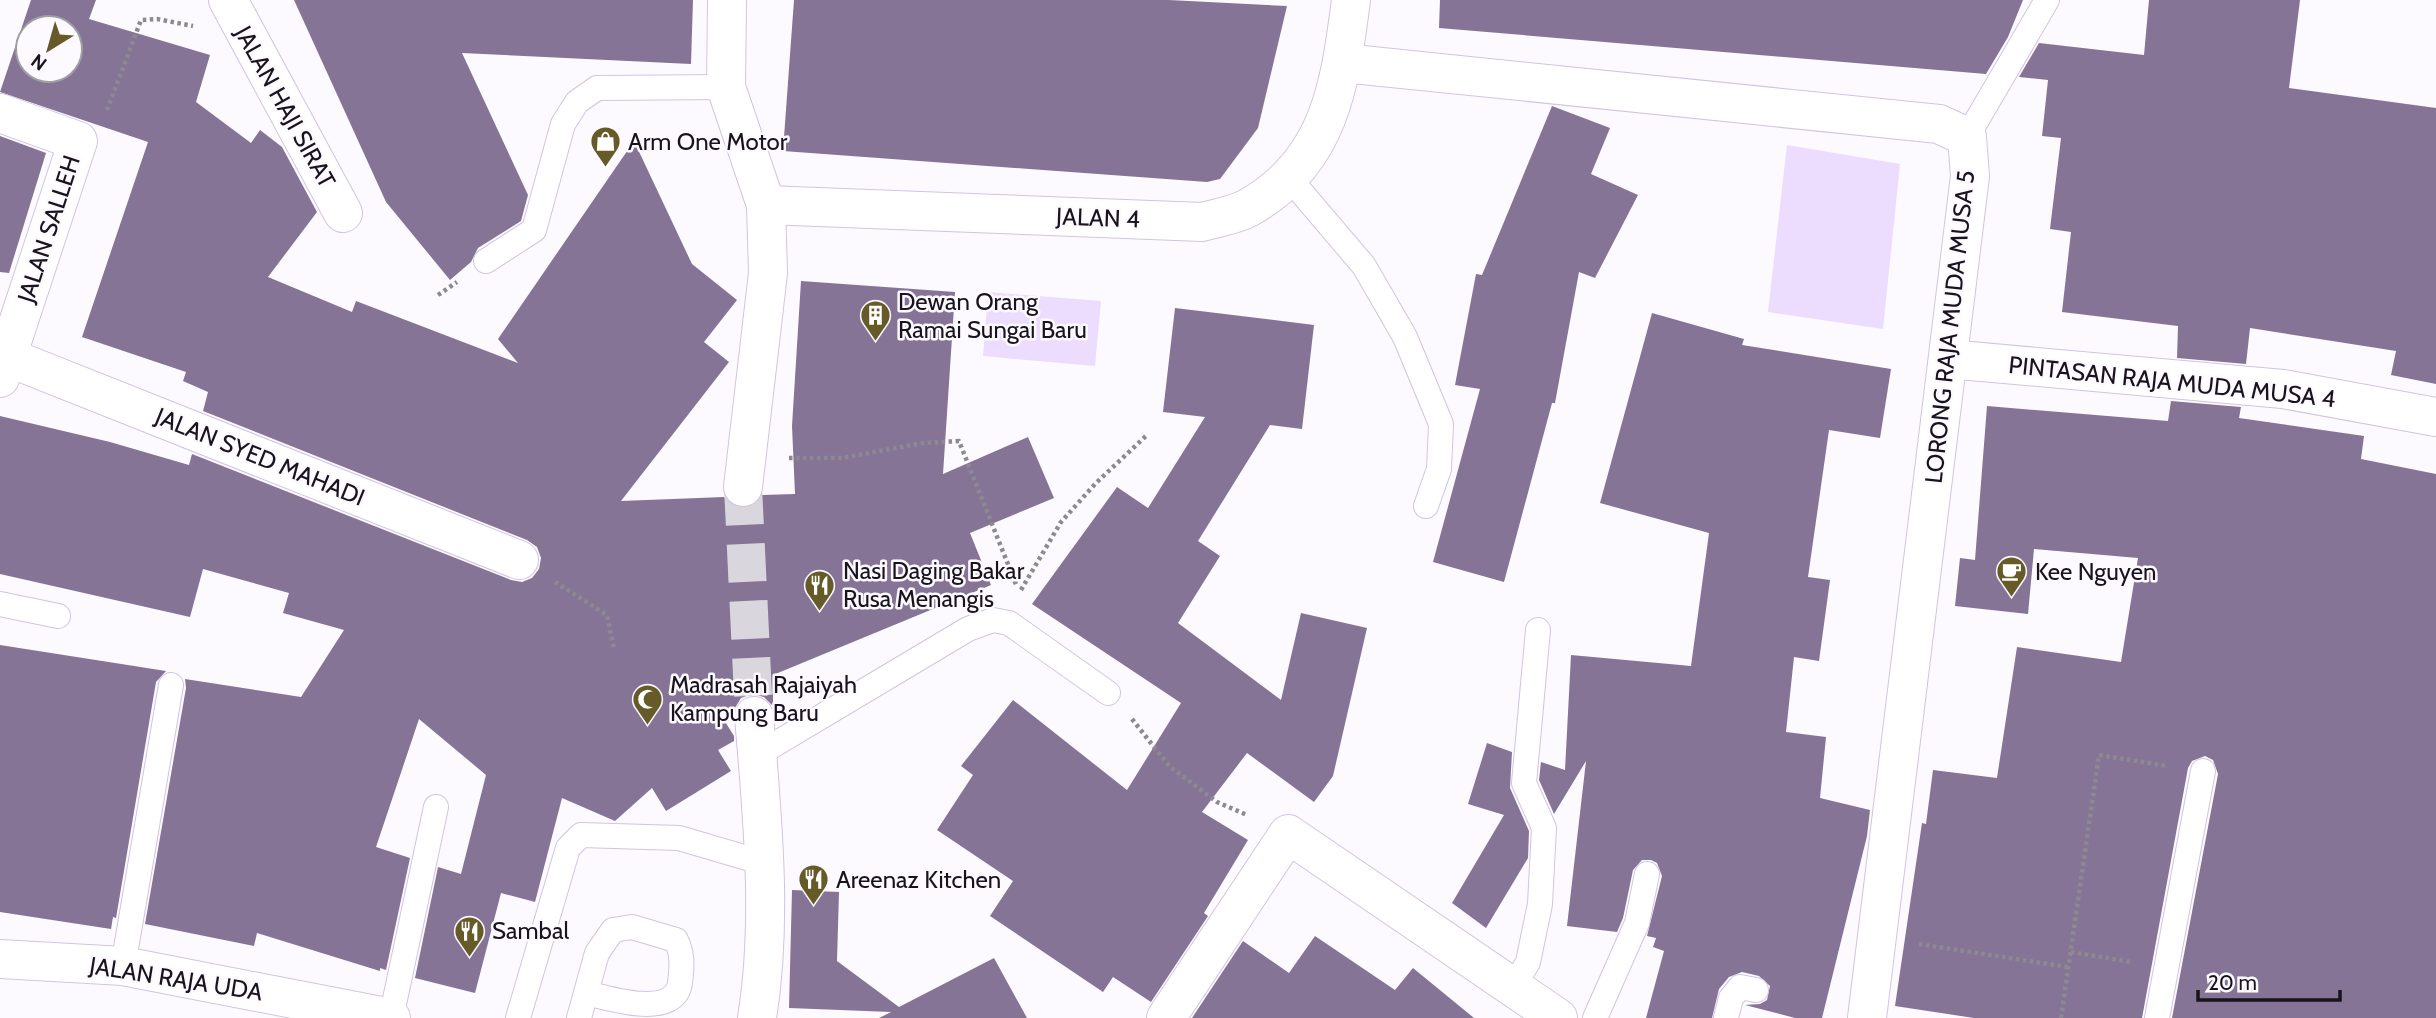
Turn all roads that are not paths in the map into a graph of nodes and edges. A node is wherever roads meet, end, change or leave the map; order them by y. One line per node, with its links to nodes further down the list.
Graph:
1 (727, 0): 6 (street)
2 (1351, 0): 5 (street, JALAN 4)
3 (2047, 0): 8 (lane)
4 (234, 11): 11 (street, JALAN HAJI SIRAT)
5 (1343, 64): 8 (street, LORONG RAJA MUDA MUSA 5); 9 (street, JALAN 4)
6 (726, 87): 10 (street); 12 (lane)
7 (0, 113): 14 (street, JALAN SALLEH)
8 (1967, 137): 13 (street, LORONG RAJA MUDA MUSA 5)
9 (1290, 179): 10 (street, JALAN 4); 17 (lane)
10 (766, 205): 16 (street)
11 (343, 213)
12 (486, 261)
13 (1948, 359): 15 (street, PINTASAN RAJA MUDA MUSA 4); 43 (street, LORONG RAJA MUDA MUSA 5)
14 (2, 363): 18 (street, JALAN SYED MAHADI)
15 (2436, 417)
16 (745, 471)
17 (1426, 506)
18 (519, 559)
19 (0, 604): 20 (lane)
20 (58, 616)
21 (1538, 630): 32 (lane)
22 (171, 685): 31 (lane)
23 (1108, 693): 25 (lane)
24 (754, 716): 25 (street)
25 (757, 755): 28 (street)
26 (2203, 771): 44 (lane)
27 (436, 807): 35 (lane)
28 (764, 863): 36 (lane); 38 (street)
29 (1647, 874): 41 (lane)
30 (0, 959): 31 (street, JALAN RAJA UDA)
31 (123, 966): 35 (street, JALAN RAJA UDA)
32 (1513, 988): 39 (street); 40 (street)
33 (1756, 990): 42 (lane)
34 (586, 992): 37 (lane)
35 (391, 1018)
36 (518, 1018)
37 (579, 1018)
38 (757, 1018)
39 (1166, 1018)
40 (1558, 1018)
41 (1595, 1018)
42 (1726, 1018)
43 (1867, 1018)
44 (2157, 1018)

